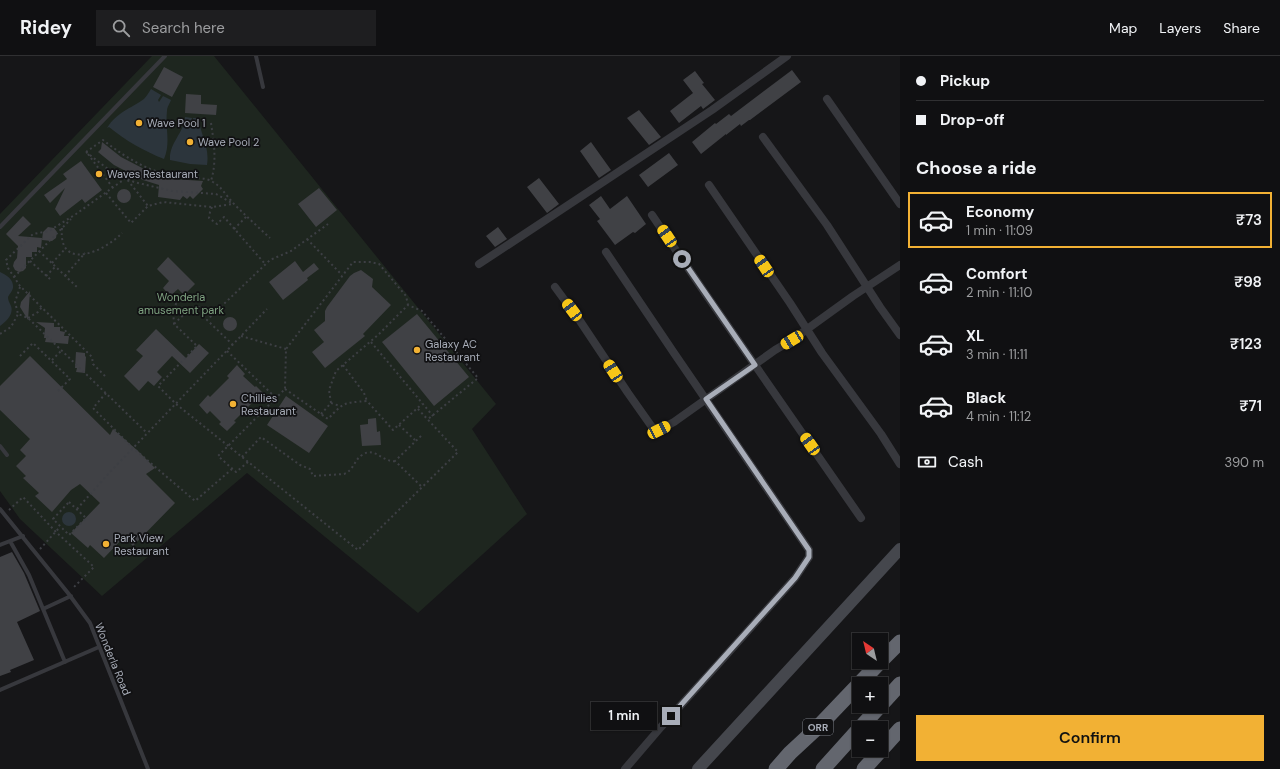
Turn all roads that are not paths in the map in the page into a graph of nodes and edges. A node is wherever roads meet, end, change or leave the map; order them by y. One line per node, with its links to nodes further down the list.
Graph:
1 (165, 56): 10 (lane)
2 (256, 56): 4 (lane)
3 (787, 56): 12 (street)
4 (263, 87)
5 (827, 99): 8 (street)
6 (763, 137): 15 (street)
7 (709, 184): 16 (street)
8 (900, 204)
9 (652, 215): 18 (street)
10 (0, 227)
11 (606, 252): 19 (street)
12 (479, 264)
13 (900, 265): 15 (street)
14 (554, 287): 19 (street)
15 (867, 287): 16 (street); 17 (street)
16 (807, 329): 18 (street); 22 (street)
17 (900, 335)
18 (755, 365): 19 (street); 24 (street)
19 (706, 399): 44 (street)
20 (0, 446): 21 (lane)
21 (7, 455)
22 (900, 464)
23 (0, 509): 25 (lane, Wonderla Road)
24 (862, 518)
25 (23, 536): 26 (lane); 29 (lane, Wonderla Road)
26 (10, 541): 27 (lane); 30 (lane)
27 (0, 545)
28 (900, 549): 45 (main road)
29 (69, 595): 30 (lane); 32 (lane, Wonderla Road)
30 (43, 609): 34 (lane)
31 (900, 642): 33 (highway)
32 (99, 647): 34 (lane); 43 (lane, Wonderla Road)
33 (888, 653)
34 (65, 662): 37 (lane)
35 (872, 669): 46 (highway, ORR)
36 (900, 684): 38 (highway, ORR)
37 (0, 690)
38 (888, 697)
39 (873, 713): 40 (highway, ORR)
40 (865, 721)
41 (900, 729): 48 (highway)
42 (852, 736): 47 (highway, ORR)
43 (148, 769)
44 (625, 769)
45 (698, 769)
46 (776, 769)
47 (823, 769)
48 (864, 769)

